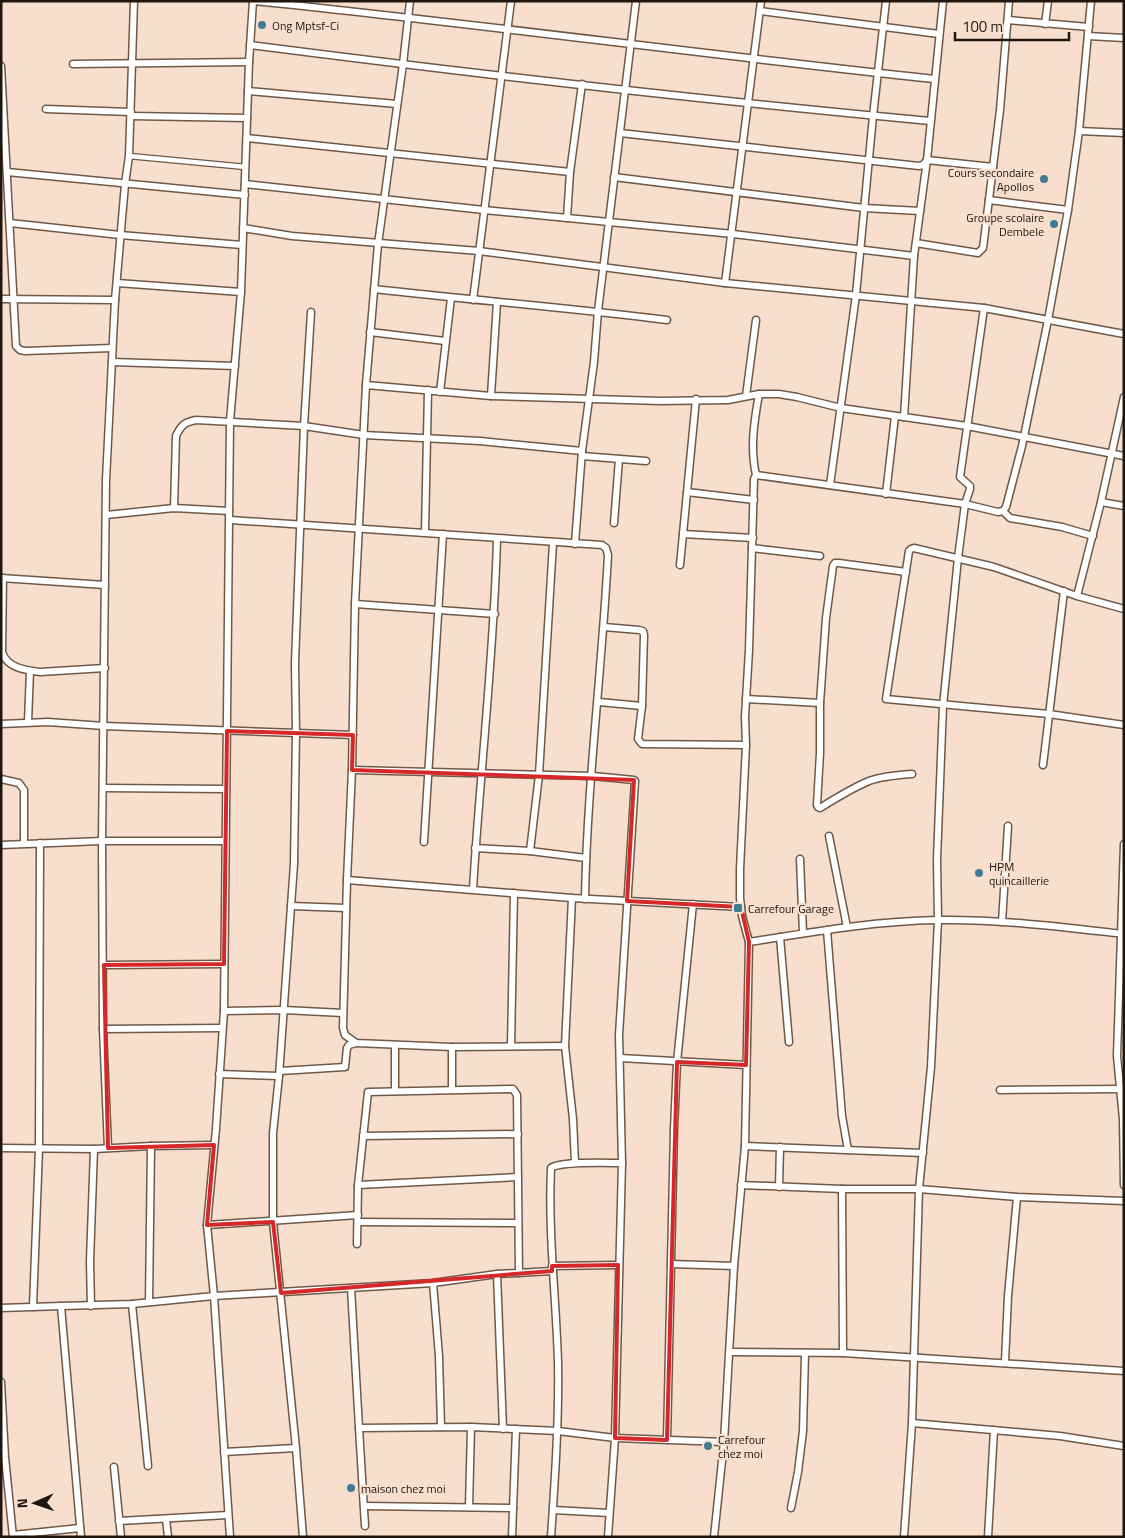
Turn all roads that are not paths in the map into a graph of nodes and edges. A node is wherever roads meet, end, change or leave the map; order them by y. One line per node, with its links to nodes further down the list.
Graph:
1 (134, 1): 27 (street)
2 (253, 1): 13 (street); 23 (street)
3 (410, 1): 13 (street)
4 (510, 1): 18 (street)
5 (636, 1): 22 (street)
6 (761, 1): 12 (street)
7 (886, 1): 17 (street)
8 (943, 1): 19 (street)
9 (1009, 1): 14 (street)
10 (1048, 1): 15 (street)
11 (1091, 1): 16 (street)
12 (760, 11): 17 (street); 24 (street)
13 (409, 17): 18 (street); 28 (street)
14 (1008, 20): 15 (street); 54 (street)
15 (1045, 24): 16 (street)
16 (1089, 27): 20 (street)
17 (883, 28): 19 (street); 30 (street)
18 (508, 30): 22 (street); 31 (street)
19 (939, 34): 32 (street)
20 (1088, 36): 21 (street); 43 (street)
21 (1124, 38)
22 (632, 44): 24 (street); 34 (street)
23 (250, 45): 25 (street); 28 (street)
24 (755, 58): 30 (street); 36 (street)
25 (249, 62): 27 (street); 35 (street)
26 (73, 64): 27 (street)
27 (131, 64): 39 (street)
28 (403, 64): 31 (street); 37 (street)
29 (1, 66): 55 (street)
30 (878, 73): 32 (street); 40 (street)
31 (502, 75): 33 (street); 52 (street)
32 (934, 80): 42 (street)
33 (582, 84): 34 (street); 56 (street)
34 (625, 89): 36 (street); 44 (street)
35 (248, 91): 37 (street); 41 (street)
36 (749, 103): 40 (street); 47 (street)
37 (397, 104): 48 (street)
38 (46, 109): 39 (street)
39 (131, 114): 41 (street); 49 (street)
40 (873, 116): 42 (street); 51 (street)
41 (247, 118): 46 (street)
42 (930, 121): 50 (street)
43 (1079, 131): 45 (street); 66 (street)
44 (620, 133): 47 (street); 57 (street)
45 (1124, 133)
46 (247, 138): 48 (street); 53 (street)
47 (743, 148): 51 (street); 60 (street)
48 (390, 152): 52 (street); 62 (street)
49 (129, 156): 53 (street); 58 (street)
50 (927, 160): 51 (street); 54 (street); 67 (street)
51 (868, 161): 64 (street)
52 (490, 164): 56 (street); 65 (street)
53 (246, 167): 59 (street)
54 (993, 167): 63 (street)
55 (7, 172): 58 (street); 70 (street)
56 (570, 172): 68 (street)
57 (614, 178): 60 (street); 69 (street)
58 (125, 184): 61 (street); 73 (street)
59 (245, 184): 61 (street); 62 (street)
60 (738, 191): 64 (street); 72 (street)
61 (244, 195): 71 (street)
62 (384, 198): 65 (street); 75 (street)
63 (989, 200): 66 (street); 74 (street)
64 (864, 208): 67 (street); 77 (street)
65 (484, 210): 68 (street); 78 (street)
66 (1068, 210): 98 (street)
67 (920, 211): 74 (street)
68 (567, 218): 69 (street)
69 (608, 222): 72 (street); 80 (street)
70 (10, 223): 73 (street); 88 (street)
71 (243, 228): 75 (street); 76 (street)
72 (732, 234): 77 (street); 82 (street)
73 (120, 235): 76 (street); 81 (street)
74 (916, 243): 79 (street)
75 (378, 244): 78 (street); 83 (street)
76 (242, 245): 84 (street)
77 (859, 250): 79 (street); 85 (street)
78 (479, 251): 80 (street); 90 (street)
79 (914, 256): 92 (street)
80 (604, 267): 82 (street); 94 (street)
81 (117, 283): 84 (street); 89 (street)
82 (725, 283): 85 (street)
83 (374, 289): 86 (street); 99 (street)
84 (241, 292): 104 (street)
85 (856, 295): 92 (street); 114 (street)
86 (451, 298): 90 (street); 101 (street)
87 (1, 299): 88 (street)
88 (12, 299): 89 (street); 102 (street)
89 (115, 300): 102 (street)
90 (473, 300): 91 (street)
91 (497, 302): 94 (street); 109 (street)
92 (912, 302): 93 (street); 116 (street)
93 (984, 308): 98 (street); 119 (street)
94 (598, 311): 96 (street); 112 (street)
95 (311, 312): 118 (street)
96 (667, 320)
97 (756, 320): 110 (street)
98 (1048, 320): 100 (street); 121 (street)
99 (370, 332): 101 (street); 105 (street)
100 (1124, 334)
101 (445, 341): 107 (street)
102 (112, 348): 103 (street)
103 (112, 362): 104 (street); 139 (street)
104 (234, 366): 117 (street)
105 (366, 385): 106 (street); 120 (street)
106 (428, 390): 107 (street); 122 (street)
107 (440, 392): 109 (street)
108 (759, 394): 110 (street); 114 (street); 128 (street)
109 (491, 396): 112 (street)
110 (746, 396): 113 (street)
111 (1124, 397): 124 (street)
112 (589, 399): 113 (street); 123 (street)
113 (696, 399): 130 (street)
114 (841, 408): 115 (street); 129 (street)
115 (895, 416): 116 (street); 131 (street)
116 (904, 417): 119 (street)
117 (230, 421): 118 (street); 136 (street); 137 (street)
118 (304, 426): 120 (street); 142 (street)
119 (967, 426): 121 (street); 134 (street)
120 (364, 435): 122 (street); 143 (street)
121 (1024, 437): 124 (street); 138 (street)
122 (426, 438): 123 (street); 144 (street)
123 (582, 454): 126 (street); 151 (street)
124 (1111, 454): 125 (street); 133 (street)
125 (1124, 456)
126 (619, 459): 127 (street); 141 (street)
127 (646, 462)
128 (756, 476): 129 (street); 132 (street)
129 (830, 485): 131 (street)
130 (687, 492): 132 (street); 146 (street)
131 (886, 494): 134 (street)
132 (754, 500): 148 (street)
133 (1101, 502): 135 (street); 147 (street)
134 (965, 504): 138 (street); 154 (street)
135 (1124, 506)
136 (174, 508): 137 (street); 139 (street)
137 (229, 511): 140 (street)
138 (1003, 511): 147 (street)
139 (106, 515): 158 (street)
140 (230, 520): 142 (street); 178 (street)
141 (614, 523)
142 (300, 524): 143 (street); 179 (street)
143 (359, 528): 144 (street); 161 (street)
144 (425, 532): 145 (street)
145 (442, 534): 149 (street); 163 (street)
146 (683, 534): 148 (street); 155 (street)
147 (1092, 536): 160 (street)
148 (752, 538): 152 (street)
149 (497, 539): 150 (street); 164 (street)
150 (553, 543): 151 (street); 187 (street)
151 (575, 544): 165 (street)
152 (752, 548): 153 (street); 168 (street)
153 (820, 556)
154 (958, 558): 156 (street); 159 (street); 172 (street)
155 (680, 565)
156 (906, 572): 170 (street); 172 (street)
157 (2, 578): 158 (street); 167 (street)
158 (105, 585): 166 (street)
159 (1064, 591): 160 (street); 173 (street)
160 (1077, 596): 162 (street)
161 (355, 604): 163 (street); 180 (street)
162 (1124, 609)
163 (438, 610): 164 (street); 184 (street)
164 (495, 614): 185 (street)
165 (604, 627): 169 (street); 171 (street)
166 (104, 668): 167 (street); 177 (street)
167 (30, 671): 174 (street)
168 (746, 699): 170 (street); 181 (street)
169 (598, 702): 171 (street); 188 (street)
170 (820, 703): 186 (street)
171 (642, 706): 181 (street)
172 (943, 706): 173 (street); 215 (street)
173 (1048, 714): 176 (street); 182 (street)
174 (28, 722): 175 (street); 177 (street)
175 (1, 724)
176 (1124, 725)
177 (104, 726): 178 (street); 190 (street)
178 (227, 731): 179 (street); 191 (street)
179 (296, 732): 180 (street); 212 (street)
180 (353, 735): 183 (street)
181 (746, 745): 213 (street)
182 (1043, 765)
183 (352, 770): 184 (street); 205 (street)
184 (429, 773): 185 (street); 196 (street)
185 (480, 774): 187 (street); 201 (street)
186 (912, 774)
187 (539, 775): 188 (street); 202 (street)
188 (593, 776): 203 (street); 210 (street)
189 (1, 779): 197 (street)
190 (103, 788): 191 (street); 194 (street)
191 (226, 789): 195 (street)
192 (1008, 826): 216 (street)
193 (829, 836): 217 (street)
194 (102, 841): 195 (street); 198 (street); 224 (street)
195 (225, 841): 223 (street)
196 (424, 842)
197 (24, 843): 198 (street); 200 (street)
198 (40, 843): 253 (street)
199 (1124, 844): 220 (street)
200 (1, 845)
201 (475, 848): 202 (street); 206 (street)
202 (530, 851): 203 (street)
203 (586, 858): 209 (street)
204 (800, 859): 219 (street)
205 (347, 880): 206 (street); 214 (street)
206 (473, 889): 207 (street)
207 (514, 893): 208 (street); 233 (street)
208 (572, 898): 209 (street); 234 (street)
209 (585, 898): 210 (street)
210 (626, 901): 211 (street); 236 (street)
211 (693, 904): 213 (street); 237 (street)
212 (291, 906): 214 (street); 226 (street)
213 (741, 907): 222 (street)
214 (346, 908): 227 (street)
215 (938, 920): 216 (street); 217 (street); 256 (street)
216 (1002, 922): 220 (street)
217 (847, 927): 218 (street)
218 (827, 930): 219 (street); 255 (street)
219 (803, 933): 221 (street)
220 (1122, 934): 241 (street)
221 (780, 937): 222 (street); 230 (street)
222 (749, 942): 238 (street)
223 (224, 964): 224 (street); 225 (street)
224 (104, 965): 229 (street)
225 (224, 1010): 226 (street); 228 (street)
226 (284, 1010): 227 (street); 240 (street)
227 (343, 1013): 231 (street)
228 (222, 1028): 229 (street); 239 (street)
229 (104, 1029): 252 (street)
230 (788, 1042)
231 (356, 1043): 232 (street); 240 (street)
232 (395, 1046): 235 (street); 244 (street)
233 (511, 1046): 234 (street); 235 (street)
234 (565, 1046): 257 (street)
235 (452, 1047): 242 (street)
236 (620, 1058): 237 (street); 258 (street)
237 (677, 1062): 238 (street); 273 (street)
238 (746, 1065): 249 (street)
239 (219, 1074): 240 (street); 247 (street)
240 (280, 1074): 269 (street)
241 (1122, 1089): 243 (street); 262 (street)
242 (452, 1090): 244 (street); 245 (street)
243 (1000, 1090)
244 (395, 1091): 246 (street)
245 (518, 1134): 246 (street); 259 (street)
246 (364, 1136): 260 (street)
247 (214, 1145): 248 (street); 271 (street)
248 (151, 1146): 252 (street); 283 (street)
249 (745, 1146): 250 (street); 261 (street)
250 (780, 1147): 255 (street); 263 (street)
251 (1, 1148): 253 (street)
252 (108, 1148): 254 (street)
253 (39, 1149): 254 (street); 287 (street)
254 (94, 1149): 286 (street)
255 (848, 1150): 256 (street)
256 (923, 1153): 265 (street)
257 (575, 1163): 258 (street); 276 (street)
258 (622, 1163): 274 (street)
259 (518, 1177): 260 (street); 270 (street)
260 (358, 1185): 268 (street)
261 (741, 1185): 263 (street); 275 (street)
262 (1124, 1186)
263 (779, 1187): 264 (street)
264 (842, 1189): 265 (street); 291 (street)
265 (919, 1189): 266 (street); 292 (street)
266 (1017, 1197): 267 (street); 293 (street)
267 (1124, 1201)
268 (358, 1219): 269 (street); 270 (street); 272 (street)
269 (274, 1222): 271 (street); 281 (street)
270 (518, 1223): 277 (street)
271 (207, 1225): 282 (street)
272 (357, 1244)
273 (671, 1264): 275 (street); 305 (street)
274 (618, 1265): 276 (street); 304 (street)
275 (734, 1266): 289 (street)
276 (552, 1268): 277 (street); 303 (street)
277 (519, 1272): 278 (street)
278 (497, 1274): 279 (street); 300 (street)
279 (433, 1283): 280 (street); 297 (street)
280 (351, 1288): 281 (street); 299 (street)
281 (281, 1293): 282 (street); 308 (street)
282 (214, 1296): 283 (street); 309 (street)
283 (149, 1302): 284 (street)
284 (132, 1304): 286 (street); 310 (street)
285 (61, 1306): 286 (street); 287 (street); 322 (street)
286 (91, 1306)
287 (32, 1307): 288 (street)
288 (1, 1308)
289 (730, 1352): 290 (street); 306 (street)
290 (805, 1353): 291 (street); 315 (street)
291 (842, 1353): 292 (street)
292 (913, 1357): 293 (street); 296 (street)
293 (1005, 1362): 294 (street)
294 (1124, 1371)
295 (1, 1382): 323 (street)
296 (912, 1423): 302 (street); 333 (street)
297 (440, 1427): 298 (street); 299 (street)
298 (471, 1427): 300 (street); 313 (street)
299 (359, 1428): 312 (street)
300 (503, 1429): 301 (street)
301 (516, 1429): 303 (street); 314 (street)
302 (994, 1430): 307 (street); 334 (street)
303 (558, 1431): 304 (street); 316 (street)
304 (615, 1438): 305 (street); 317 (street)
305 (667, 1440): 306 (street)
306 (724, 1442): 332 (street)
307 (1124, 1446)
308 (296, 1448): 309 (street); 328 (street)
309 (224, 1452): 318 (street)
310 (148, 1466)
311 (114, 1467): 320 (street)
312 (364, 1506): 313 (street); 321 (street)
313 (469, 1507): 314 (street)
314 (513, 1508): 329 (street)
315 (792, 1508)
316 (553, 1510): 317 (street); 330 (street)
317 (609, 1513): 331 (street)
318 (228, 1515): 319 (street); 327 (street)
319 (166, 1519): 320 (street); 326 (street)
320 (119, 1521): 325 (street)
321 (365, 1526)
322 (80, 1528): 323 (street); 324 (street)
323 (13, 1536)
324 (81, 1537)
325 (120, 1537)
326 (168, 1537)
327 (230, 1537)
328 (303, 1537)
329 (512, 1537)
330 (551, 1537)
331 (608, 1537)
332 (714, 1537)
333 (904, 1537)
334 (988, 1537)

